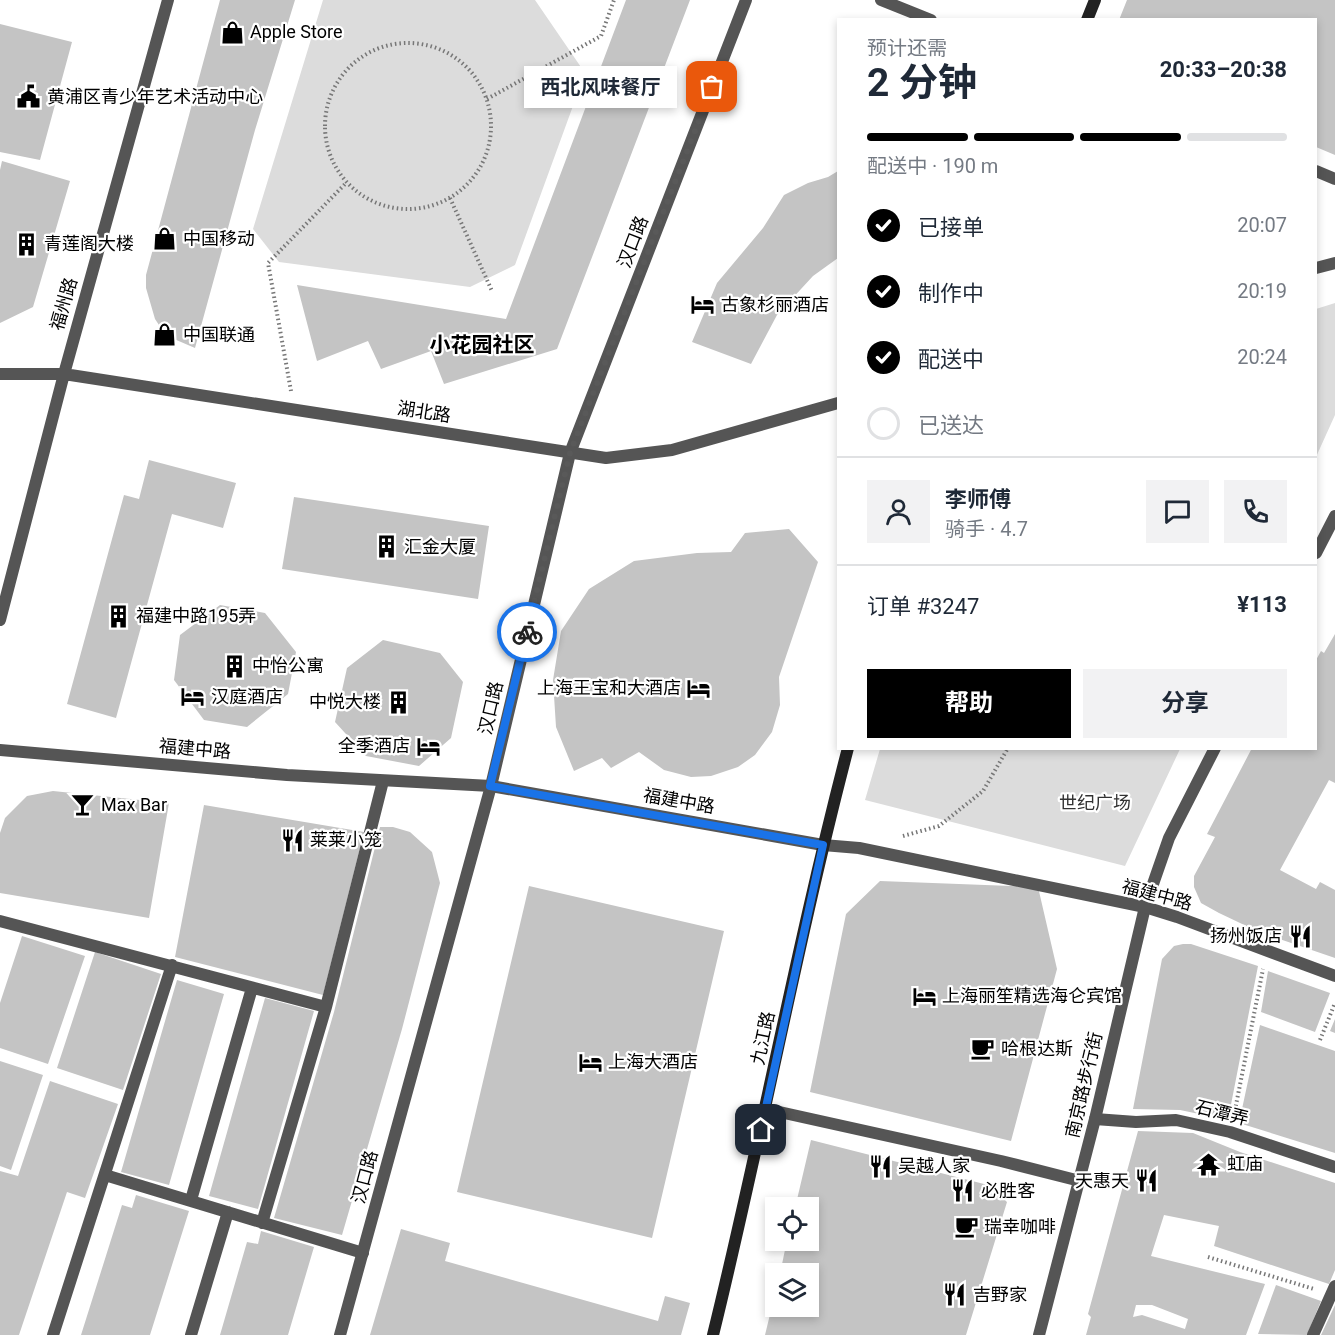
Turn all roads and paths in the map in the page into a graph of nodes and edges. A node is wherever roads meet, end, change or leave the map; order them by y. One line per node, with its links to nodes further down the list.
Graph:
1 (168, 0): 17 (street, 福州路)
2 (614, 0): 8 (path)
3 (746, 0): 20 (street, 汉口路)
4 (881, 0): 6 (street)
5 (1095, 0): 7 (main road)
6 (926, 18)
7 (1088, 18)
8 (487, 99): 11 (path); 12 (path)
9 (1317, 171): 10 (street)
10 (1335, 179)
11 (346, 183): 12 (path); 19 (path)
12 (450, 198): 15 (path)
13 (1335, 263): 14 (street)
14 (1317, 268)
15 (492, 291)
16 (0, 374): 17 (street, 湖北路)
17 (64, 374): 19 (street, 湖北路); 23 (street, 福州路)
18 (837, 403): 20 (street, 湖北路)
19 (294, 410): 20 (street, 湖北路)
20 (570, 453): 29 (street, 汉口路)
21 (1335, 516): 22 (street)
22 (1317, 552)
23 (0, 620)
24 (0, 750): 28 (street, 福建中路)
25 (847, 750): 31 (main road, 九江路)
26 (1007, 750): 30 (path)
27 (1214, 750): 32 (street, 南京路步行街)
28 (383, 782): 29 (street, 福建中路); 39 (street)
29 (490, 786): 31 (street, 福建中路); 50 (street, 汉口路)
30 (893, 839)
31 (823, 845): 32 (street, 福建中路); 41 (main road, 九江路)
32 (1145, 907): 34 (street, 福建中路); 42 (street, 南京路步行街)
33 (0, 921): 35 (street)
34 (1267, 951): 36 (street, 福建中路); 43 (path)
35 (172, 965): 37 (street); 45 (street)
36 (1335, 976)
37 (252, 987): 39 (street); 47 (street)
38 (1335, 1003): 40 (path)
39 (326, 1007): 49 (street)
40 (1320, 1040)
41 (766, 1109): 46 (street); 56 (main road, 九江路)
42 (1095, 1119): 43 (street, 石潭弄); 46 (street, 南京路步行街)
43 (1230, 1132): 44 (street, 石潭弄)
44 (1335, 1167)
45 (105, 1175): 47 (street); 53 (street)
46 (1080, 1180): 57 (street, 南京路步行街)
47 (191, 1200): 48 (street)
48 (228, 1212): 49 (street); 54 (street)
49 (262, 1223): 50 (street)
50 (363, 1254): 55 (street, 汉口路)
51 (1208, 1257): 52 (path)
52 (1333, 1291): 58 (street)
53 (53, 1335)
54 (191, 1335)
55 (340, 1335)
56 (713, 1335)
57 (1039, 1335)
58 (1313, 1335)

